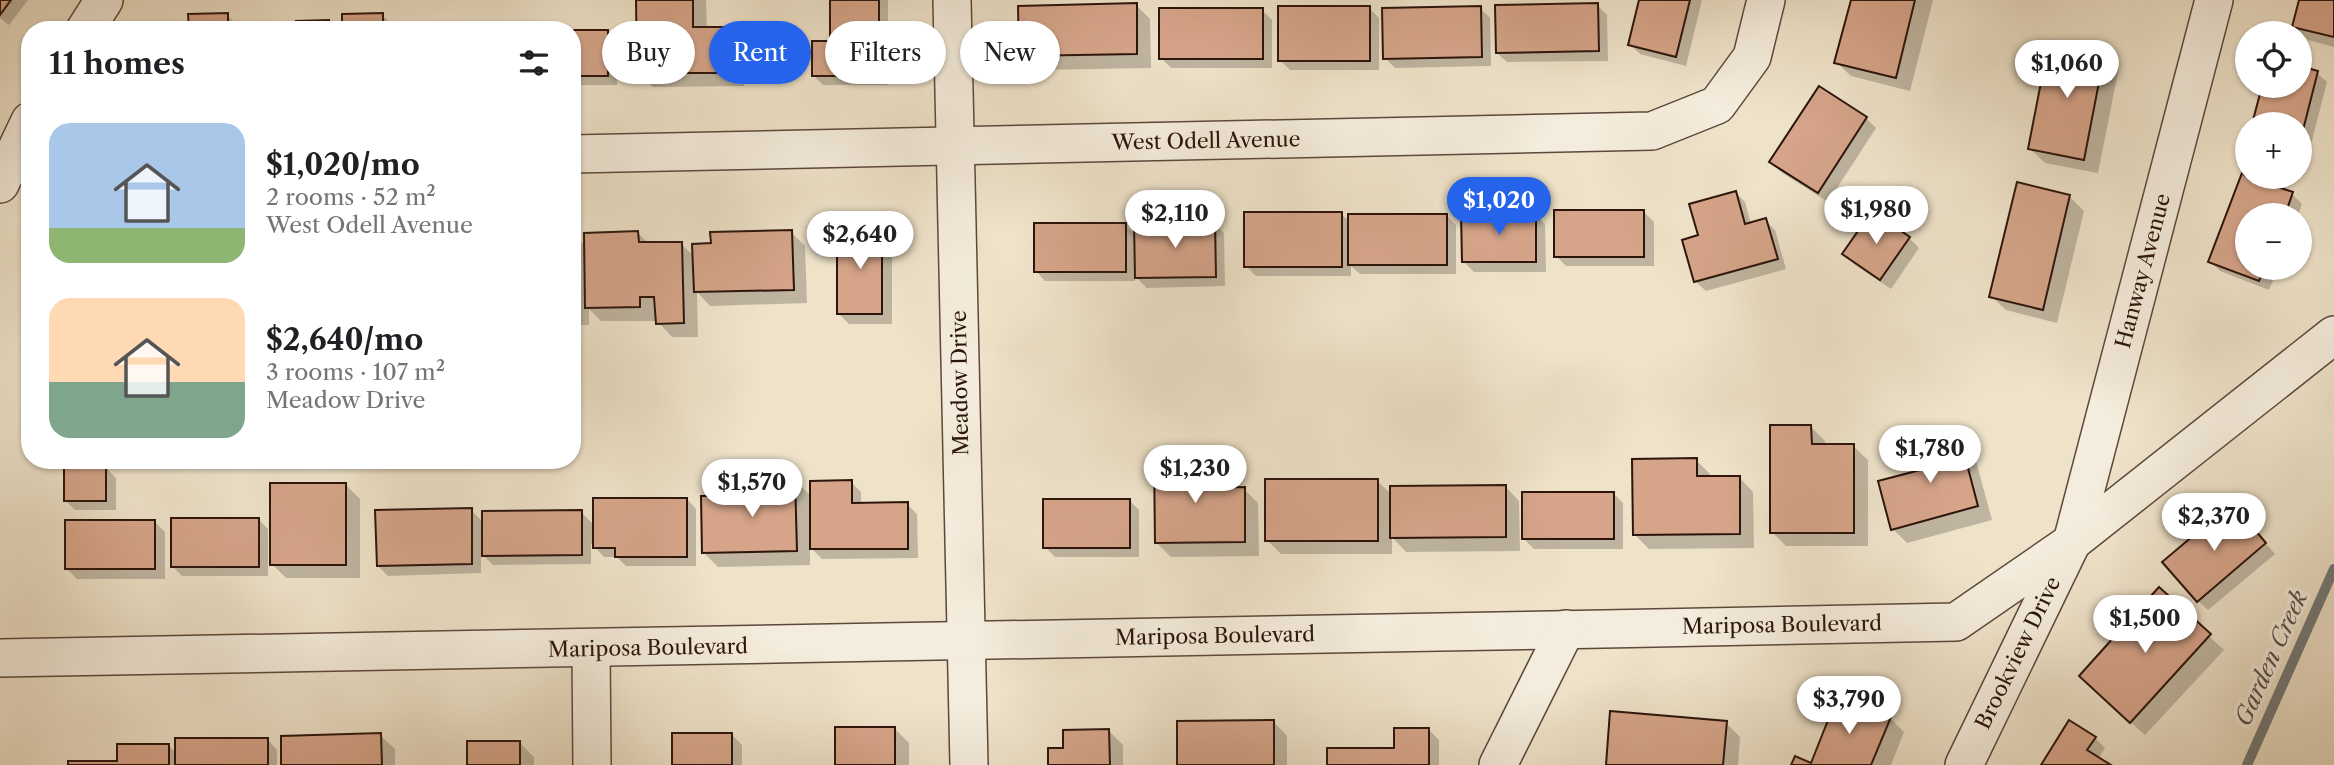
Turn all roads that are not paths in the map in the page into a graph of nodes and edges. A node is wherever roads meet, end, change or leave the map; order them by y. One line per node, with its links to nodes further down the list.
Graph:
1 (104, 0): 5 (street)
2 (952, 0): 7 (street, Meadow Drive)
3 (1766, 0): 7 (street, West Odell Avenue)
4 (2214, 0): 11 (street, Hanway Avenue)
5 (91, 21)
6 (21, 142): 9 (street)
7 (956, 146): 8 (street, West Odell Avenue); 13 (street, Meadow Drive)
8 (581, 155)
9 (9, 171)
10 (2334, 335): 11 (street, Mariposa Boulevard)
11 (2072, 542): 12 (street, Mariposa Boulevard); 19 (street, Brookview Drive)
12 (1566, 629): 13 (street, Mariposa Boulevard); 18 (street)
13 (965, 640): 14 (street, Mariposa Boulevard); 17 (street, Meadow Drive)
14 (591, 650): 15 (street, Mariposa Boulevard); 16 (street)
15 (0, 658)
16 (592, 765)
17 (969, 765)
18 (1498, 765)
19 (1964, 765)

